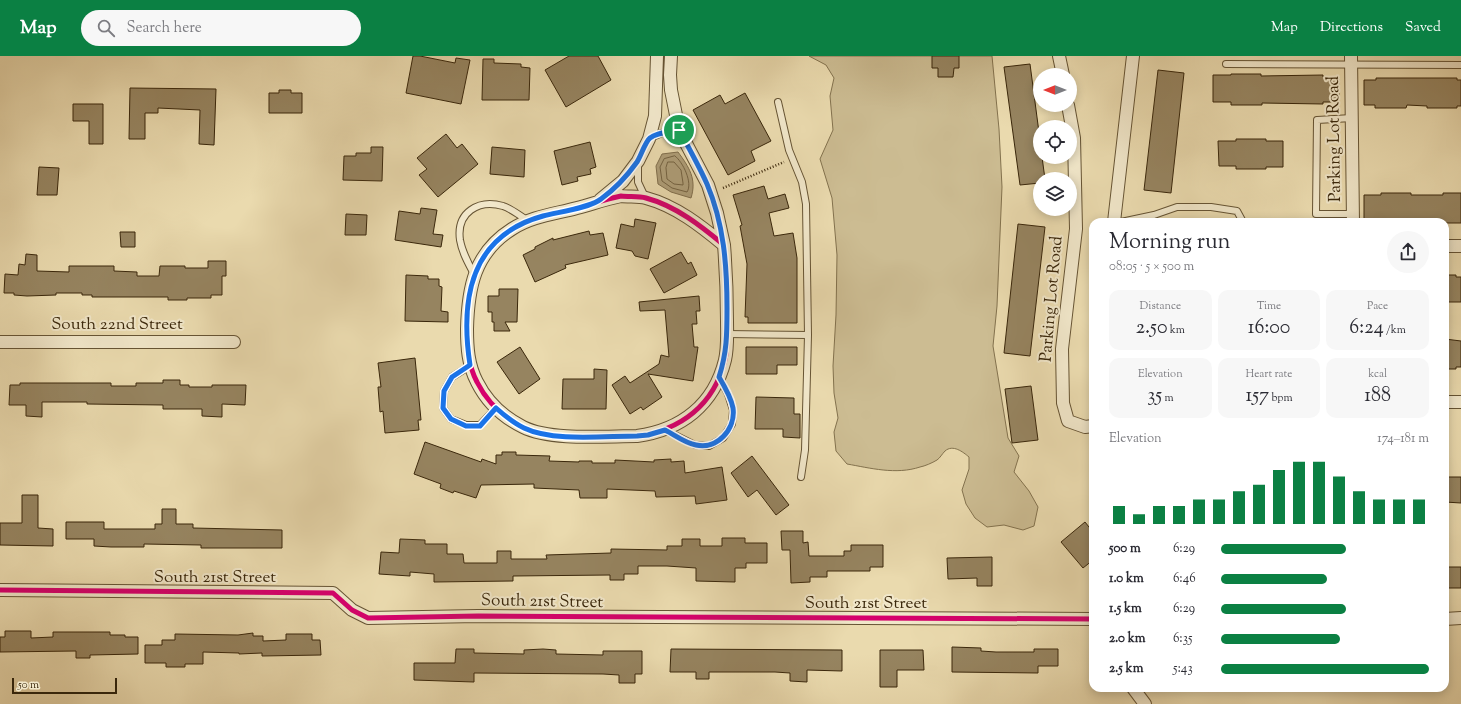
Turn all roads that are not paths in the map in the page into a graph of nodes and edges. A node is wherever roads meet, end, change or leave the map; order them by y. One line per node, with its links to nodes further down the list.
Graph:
1 (657, 56): 13 (street)
2 (671, 56): 12 (street)
3 (1059, 56): 8 (street)
4 (1133, 56): 17 (street)
5 (1351, 60): 6 (lane); 7 (lane); 11 (street, Parking Lot Road)
6 (1226, 64)
7 (1461, 65)
8 (1062, 68)
9 (778, 102): 27 (lane)
10 (1069, 112): 35 (street, Parking Lot Road)
11 (1352, 118): 20 (street, Parking Lot Road); 20 (lane)
12 (679, 130): 13 (lane); 22 (street)
13 (649, 138): 14 (street)
14 (638, 161): 15 (lane); 16 (street)
15 (645, 197): 16 (street); 22 (street)
16 (600, 201): 21 (street)
17 (1114, 218)
18 (1140, 218): 19 (lane)
19 (1240, 218)
20 (1353, 218)
21 (527, 220): 25 (street); 25 (lane)
22 (724, 245): 26 (street)
23 (1449, 246): 24 (street)
24 (1461, 246)
25 (474, 274): 30 (street)
26 (727, 334): 27 (lane); 31 (street)
27 (808, 334): 37 (lane)
28 (0, 342): 29 (street, South 22nd Street)
29 (234, 342)
30 (470, 365): 34 (street); 34 (lane)
31 (719, 377): 36 (street); 36 (lane)
32 (1449, 402): 33 (street)
33 (1461, 402)
34 (496, 408): 36 (street)
35 (1089, 427)
36 (665, 430)
37 (801, 477)
38 (0, 590): 40 (street, South 21st Street)
39 (1461, 618): 41 (street)
40 (1089, 619)
41 (1449, 619)
42 (1136, 692): 43 (street)
43 (1146, 704)

